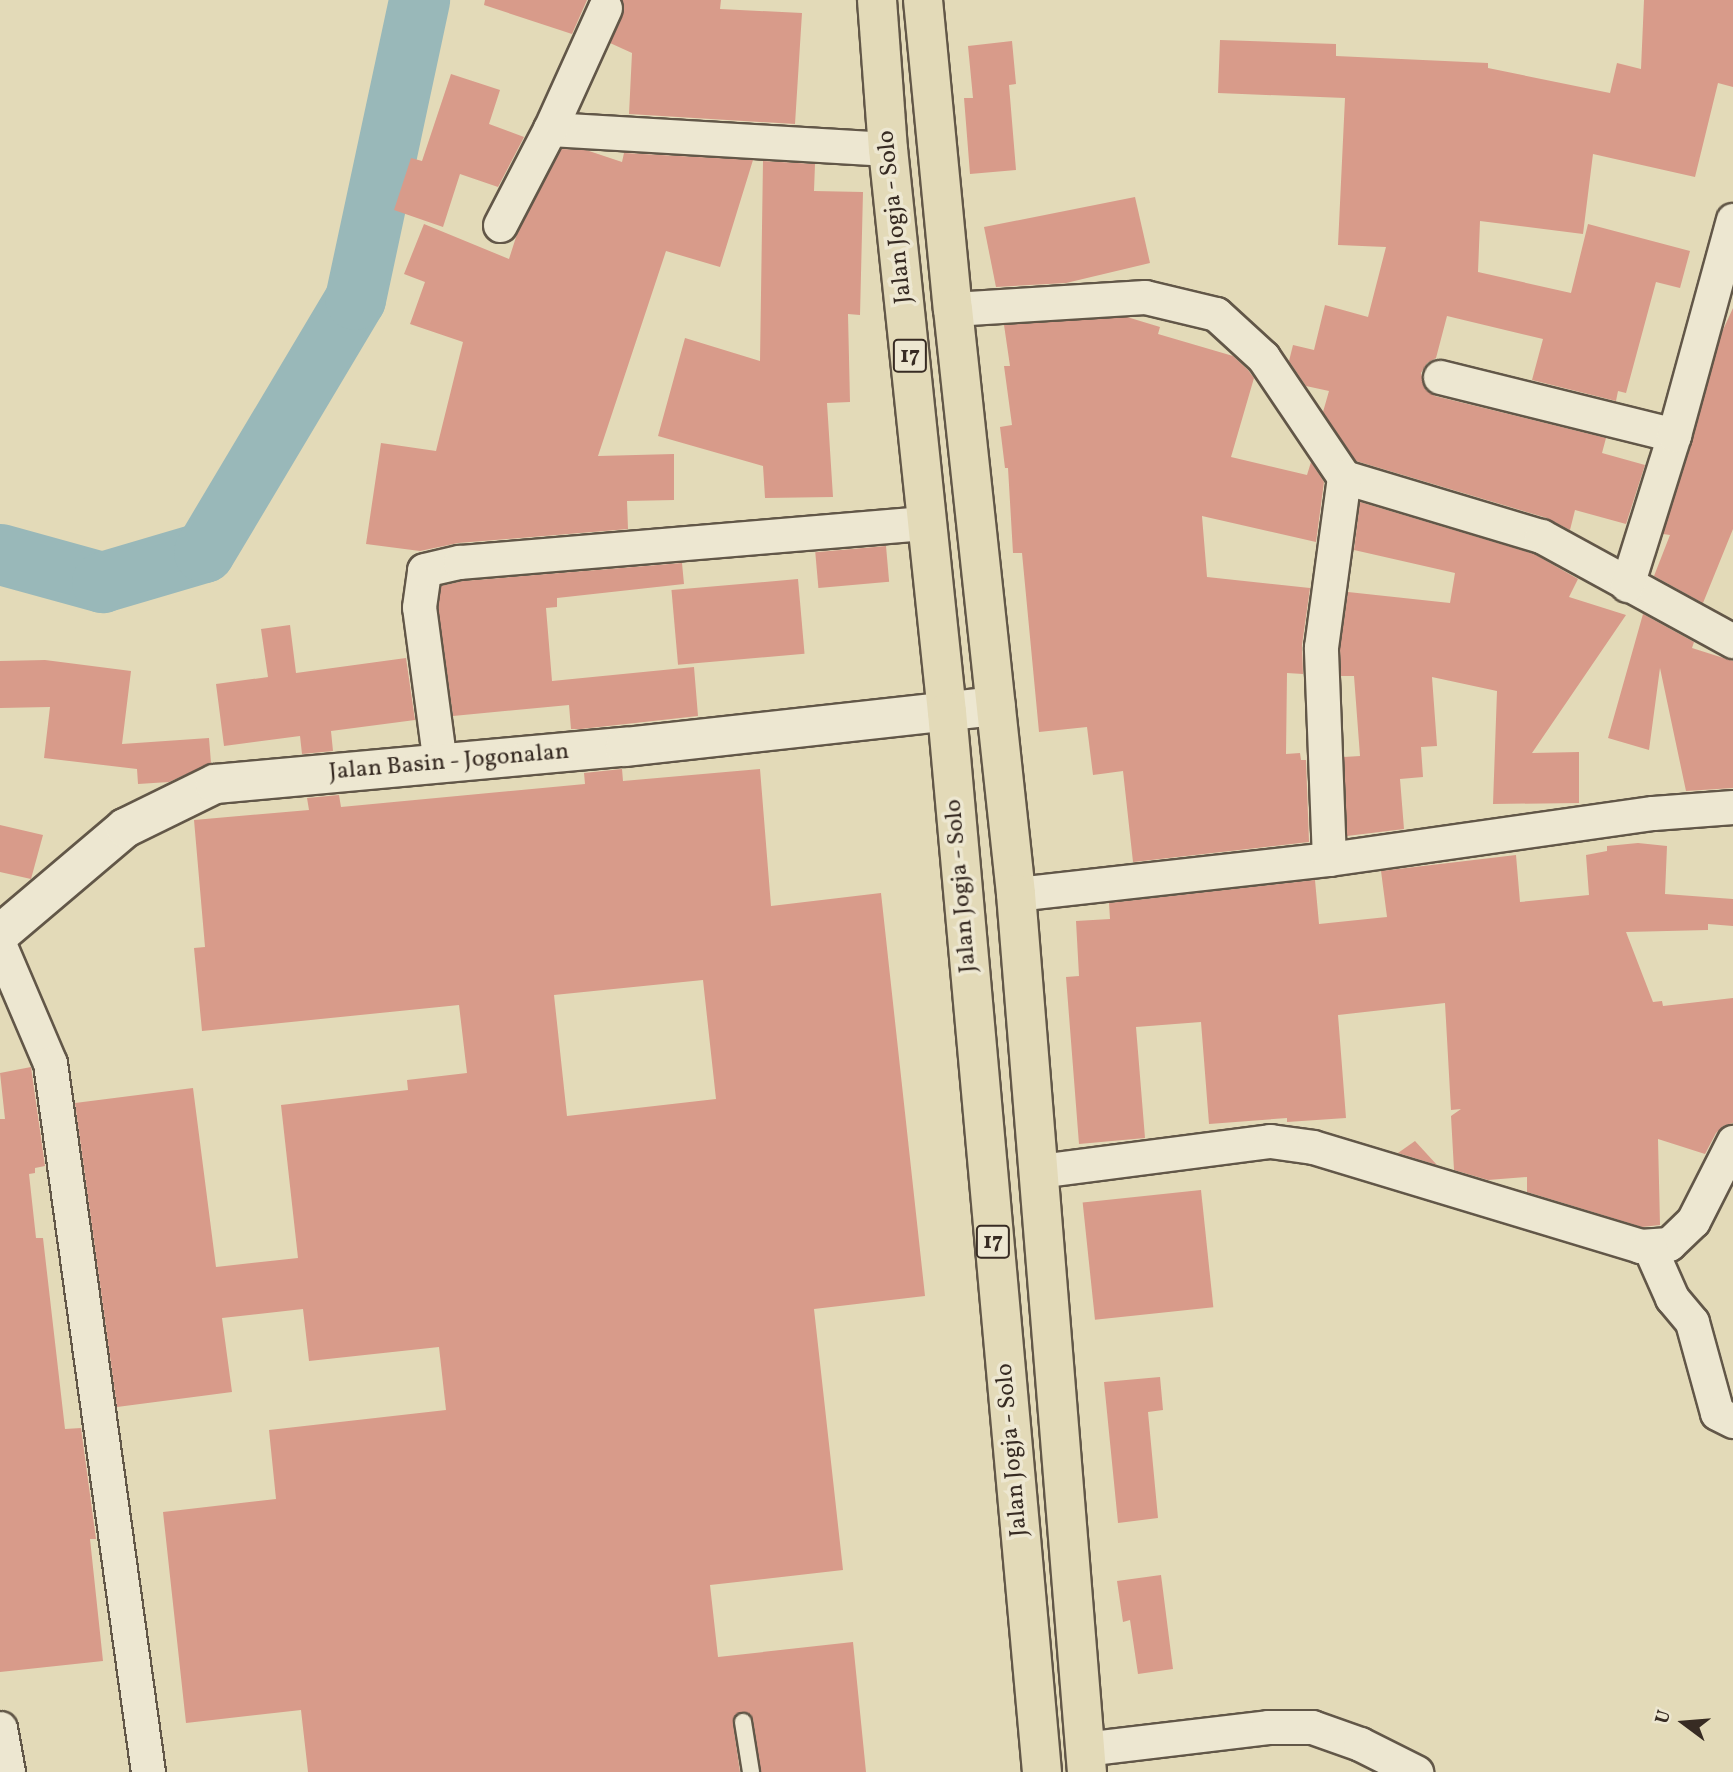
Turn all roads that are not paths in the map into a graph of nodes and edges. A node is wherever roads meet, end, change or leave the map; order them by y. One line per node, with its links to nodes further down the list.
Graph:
1 (877, 0): 5 (highway, Jalan Jogja - Solo / 17)
2 (923, 0): 8 (highway, Jalan Jogja - Solo / 17)
3 (605, 8): 4 (street)
4 (550, 130): 5 (street); 7 (street)
5 (888, 149): 12 (highway, Jalan Jogja - Solo / 17)
6 (1733, 220): 10 (street)
7 (500, 225)
8 (953, 309): 11 (street); 15 (highway, Jalan Jogja - Solo / 17)
9 (1440, 376): 10 (street)
10 (1674, 435): 13 (street)
11 (1343, 477): 13 (street); 19 (street)
12 (928, 523): 16 (highway, Jalan Jogja - Solo / 17); 17 (street)
13 (1627, 585): 14 (street)
14 (1733, 640)
15 (996, 706): 16 (main road, Jalan Basin - Jogonalan); 20 (highway, Jalan Jogja - Solo / 17)
16 (947, 712): 17 (main road, Jalan Basin - Jogonalan); 33 (highway, Jalan Jogja - Solo / 17)
17 (440, 764): 21 (main road, Jalan Basin - Jogonalan)
18 (1733, 807): 19 (street)
19 (1329, 859): 20 (street)
20 (1016, 894): 24 (highway, Jalan Jogja - Solo / 17)
21 (0, 934)
22 (0, 946): 31 (street)
23 (1733, 1142): 25 (street)
24 (1039, 1171): 25 (street); 29 (highway, Jalan Jogja - Solo / 17)
25 (1649, 1246): 26 (street)
26 (1733, 1421)
27 (743, 1722): 32 (lane)
28 (0, 1728): 30 (street)
29 (1085, 1760): 34 (street)
30 (8, 1772)
31 (148, 1772)
32 (751, 1772)
33 (1042, 1772)
34 (1416, 1772)

